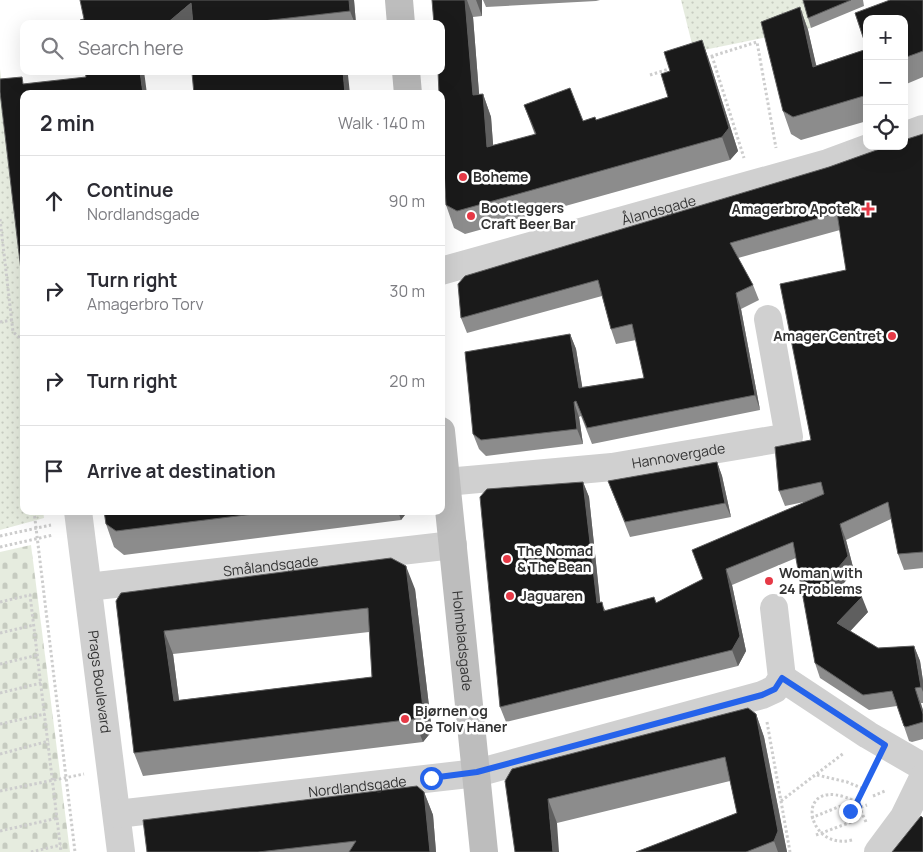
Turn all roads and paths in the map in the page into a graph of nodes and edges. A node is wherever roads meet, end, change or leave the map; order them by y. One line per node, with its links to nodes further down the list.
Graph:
1 (399, 0): 2 (street)
2 (401, 20)
3 (712, 56): 4 (path); 12 (path); 13 (path)
4 (703, 58)
5 (677, 67): 7 (path)
6 (406, 75): 8 (street)
7 (650, 75)
8 (408, 90)
9 (923, 129): 10 (street)
10 (908, 135)
11 (863, 150): 12 (street, Ålandsgade)
12 (783, 176): 13 (street, Ålandsgade)
13 (750, 184): 15 (street, Ålandsgade)
14 (0, 218): 17 (path)
15 (445, 270)
16 (768, 319): 21 (street, Hannovergade)
17 (12, 320): 18 (path); 19 (path)
18 (0, 322)
19 (20, 338)
20 (445, 472): 21 (street, Holmbladsgade)
21 (446, 482): 27 (street, Holmbladsgade)
22 (34, 515): 24 (path)
23 (79, 520): 24 (path); 26 (path); 29 (street, Prags Boulevard)
24 (36, 528): 25 (path); 26 (path)
25 (0, 536)
26 (37, 538): 28 (path); 49 (path)
27 (453, 546): 29 (street, Smålandsgade); 47 (street, Holmbladsgade)
28 (0, 547)
29 (88, 587): 46 (street, Prags Boulevard)
30 (0, 602): 32 (path)
31 (774, 608): 36 (street)
32 (34, 625): 33 (path); 34 (path)
33 (0, 632)
34 (38, 655): 35 (path); 37 (path)
35 (0, 664)
36 (782, 678): 42 (street); 47 (street, Nordlandsgade)
37 (41, 683): 38 (path); 40 (path)
38 (0, 693)
39 (766, 713): 54 (path)
40 (45, 714): 41 (path); 43 (path)
41 (0, 724)
42 (877, 740): 45 (street); 48 (path); 52 (path)
43 (49, 741): 44 (path); 51 (path)
44 (0, 754)
45 (923, 767)
46 (111, 770): 49 (path); 59 (street, Prags Boulevard)
47 (477, 772): 59 (street, Nordlandsgade); 75 (street, Holmbladsgade)
48 (816, 774): 52 (path); 54 (path)
49 (65, 777): 51 (path); 73 (path)
50 (923, 778): 68 (street)
51 (53, 779): 53 (path); 61 (path)
52 (864, 789): 55 (path)
53 (0, 791)
54 (781, 801): 76 (path)
55 (857, 802): 58 (path); 62 (path)
56 (848, 803): 62 (path)
57 (867, 805): 58 (path)
58 (859, 807): 60 (path); 68 (path)
59 (117, 814): 74 (street, Prags Boulevard)
60 (842, 814)
61 (58, 818): 64 (path); 69 (path)
62 (811, 818): 65 (path)
63 (854, 821): 65 (path)
64 (0, 831)
65 (816, 835): 66 (path)
66 (819, 839)
67 (848, 843): 70 (path)
68 (884, 844)
69 (61, 845): 71 (path); 72 (path)
70 (835, 845)
71 (31, 852)
72 (62, 852)
73 (75, 852)
74 (122, 852)
75 (484, 852)
76 (790, 852)

